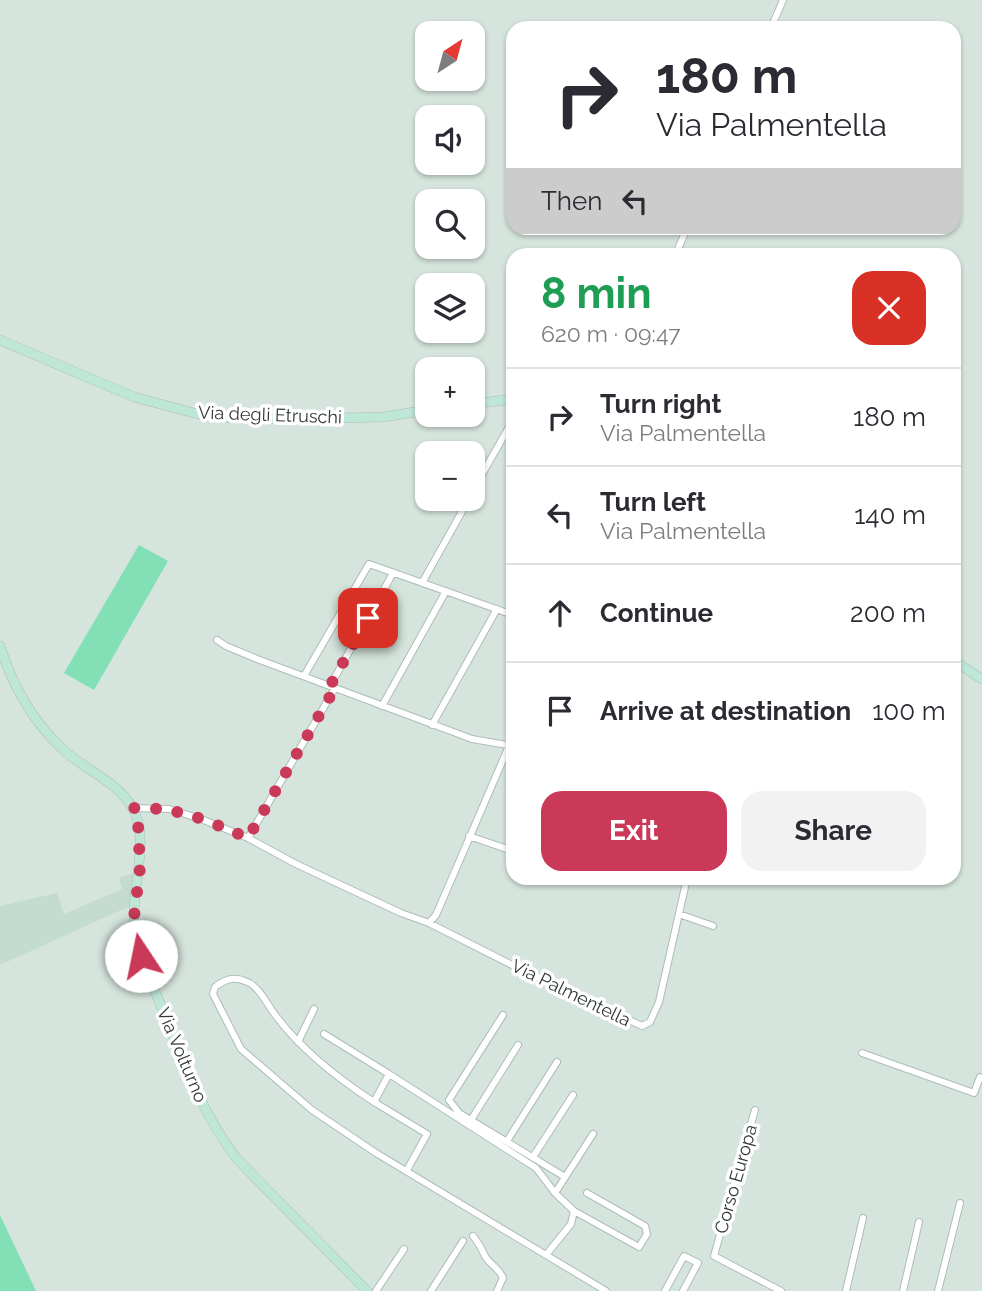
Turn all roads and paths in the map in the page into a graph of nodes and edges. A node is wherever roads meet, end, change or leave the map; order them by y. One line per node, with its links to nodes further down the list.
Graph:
1 (783, 0): 2 (street)
2 (774, 21)
3 (0, 340): 6 (street, Via degli Etruschi)
4 (506, 400): 5 (street)
5 (485, 402)
6 (415, 412)
7 (506, 432): 8 (street)
8 (485, 469)
9 (462, 511): 11 (street)
10 (393, 573): 11 (street); 18 (street); 20 (street)
11 (422, 583): 12 (street)
12 (446, 591): 13 (street); 21 (street)
13 (497, 609): 14 (street); 22 (street)
14 (506, 612)
15 (218, 640): 18 (street)
16 (0, 646): 25 (street)
17 (961, 666): 19 (street)
18 (304, 676): 20 (street)
19 (982, 679)
20 (332, 687): 21 (street); 27 (street)
21 (382, 706): 22 (street)
22 (432, 724): 23 (street)
23 (506, 745)
24 (506, 757): 26 (street)
25 (133, 808): 27 (street, Via Palmentella); 61 (street, Via Volturno)
26 (469, 836): 28 (street); 31 (street)
27 (248, 838): 31 (street, Via Palmentella)
28 (506, 849)
29 (685, 885): 30 (street, Via Palmentella)
30 (679, 914): 31 (street, Via Palmentella); 32 (street)
31 (429, 923)
32 (713, 926)
33 (314, 1009): 36 (street)
34 (503, 1015): 45 (street)
35 (324, 1034): 40 (street)
36 (298, 1042): 43 (street); 49 (street)
37 (518, 1045): 45 (street)
38 (862, 1053): 41 (street)
39 (557, 1062): 47 (street)
40 (389, 1074): 43 (street); 51 (street)
41 (982, 1078)
42 (573, 1096): 48 (street)
43 (374, 1102): 49 (street)
44 (755, 1110): 68 (street, Corso Europa)
45 (471, 1120): 47 (street)
46 (593, 1134): 50 (street)
47 (507, 1142): 48 (street)
48 (533, 1157): 50 (street)
49 (407, 1170): 60 (street)
50 (565, 1177): 51 (street)
51 (555, 1193): 54 (street)
52 (587, 1193): 54 (street)
53 (960, 1203): 71 (street)
54 (574, 1211): 60 (street)
55 (863, 1218): 69 (street)
56 (919, 1222): 70 (street)
57 (473, 1236): 64 (street)
58 (463, 1241): 63 (street)
59 (404, 1250): 62 (street)
60 (546, 1255): 65 (street)
61 (367, 1291)
62 (376, 1291)
63 (431, 1291)
64 (497, 1291)
65 (606, 1291)
66 (665, 1291): 67 (street)
67 (683, 1291)
68 (781, 1291)
69 (846, 1291)
70 (903, 1291)
71 (938, 1291)

